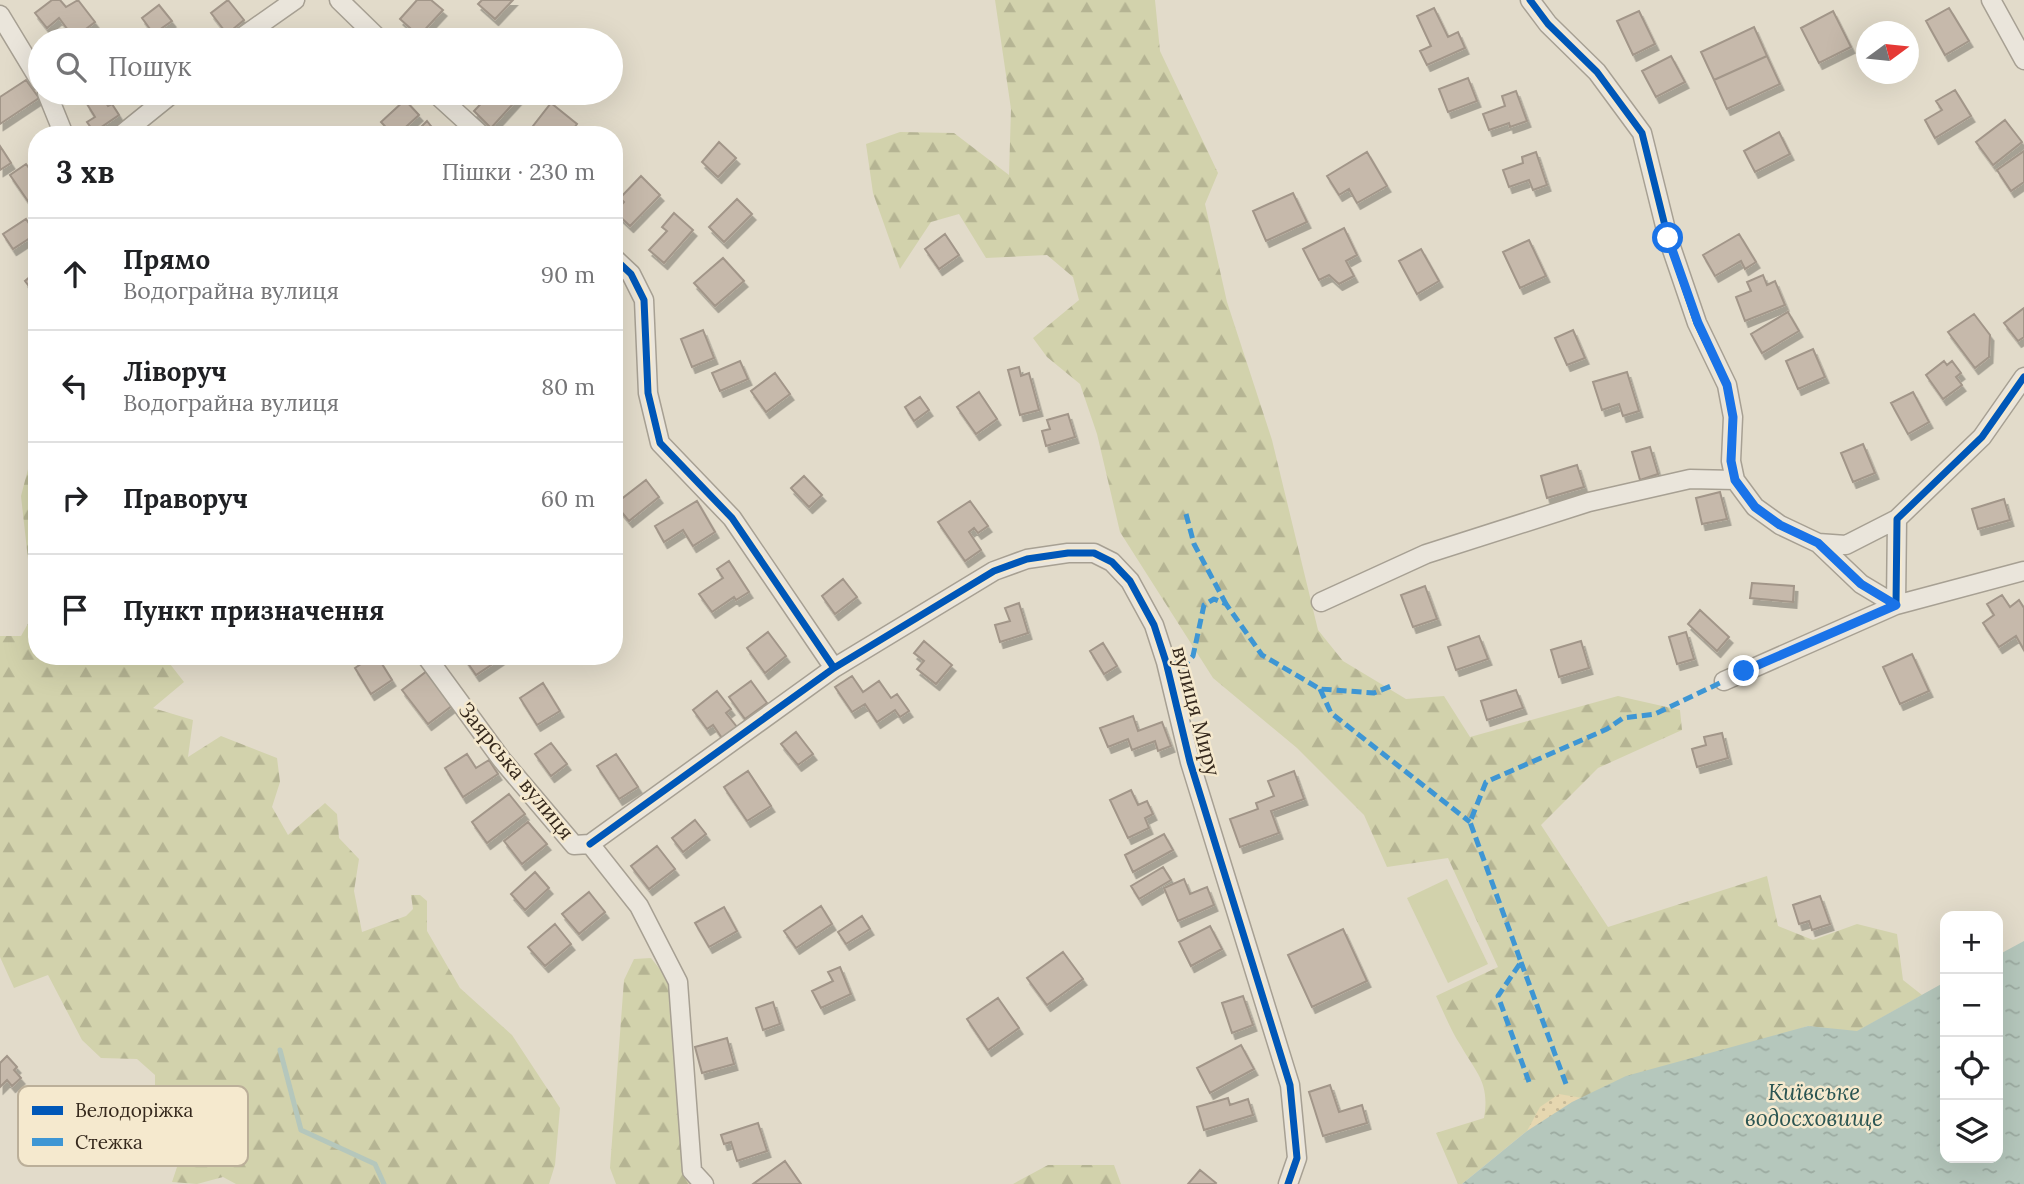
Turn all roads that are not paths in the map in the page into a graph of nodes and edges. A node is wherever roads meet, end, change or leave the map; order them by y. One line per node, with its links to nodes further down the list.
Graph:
1 (295, 0): 6 (street)
2 (339, 0): 7 (street)
3 (1530, 0): 18 (street)
4 (1991, 0): 8 (street)
5 (0, 15): 9 (street)
6 (255, 28)
7 (368, 28)
8 (2024, 60)
9 (28, 61)
10 (52, 105): 13 (street)
11 (158, 105): 14 (street)
12 (448, 105): 15 (street)
13 (60, 126)
14 (132, 126)
15 (471, 126)
16 (623, 266): 25 (street)
17 (2024, 377): 19 (street)
18 (1735, 480): 20 (street); 22 (street)
19 (1897, 519): 20 (street); 23 (street)
20 (1818, 543): 23 (street)
21 (2024, 571): 23 (street)
22 (1321, 602)
23 (1896, 605): 26 (street)
24 (433, 665): 27 (street, Заярська вулиця)
25 (834, 668): 27 (street, вулиця Миру); 29 (street, вулиця Миру)
26 (1724, 681)
27 (590, 844): 28 (street, Заярська вулиця)
28 (704, 1184)
29 (1288, 1184)

